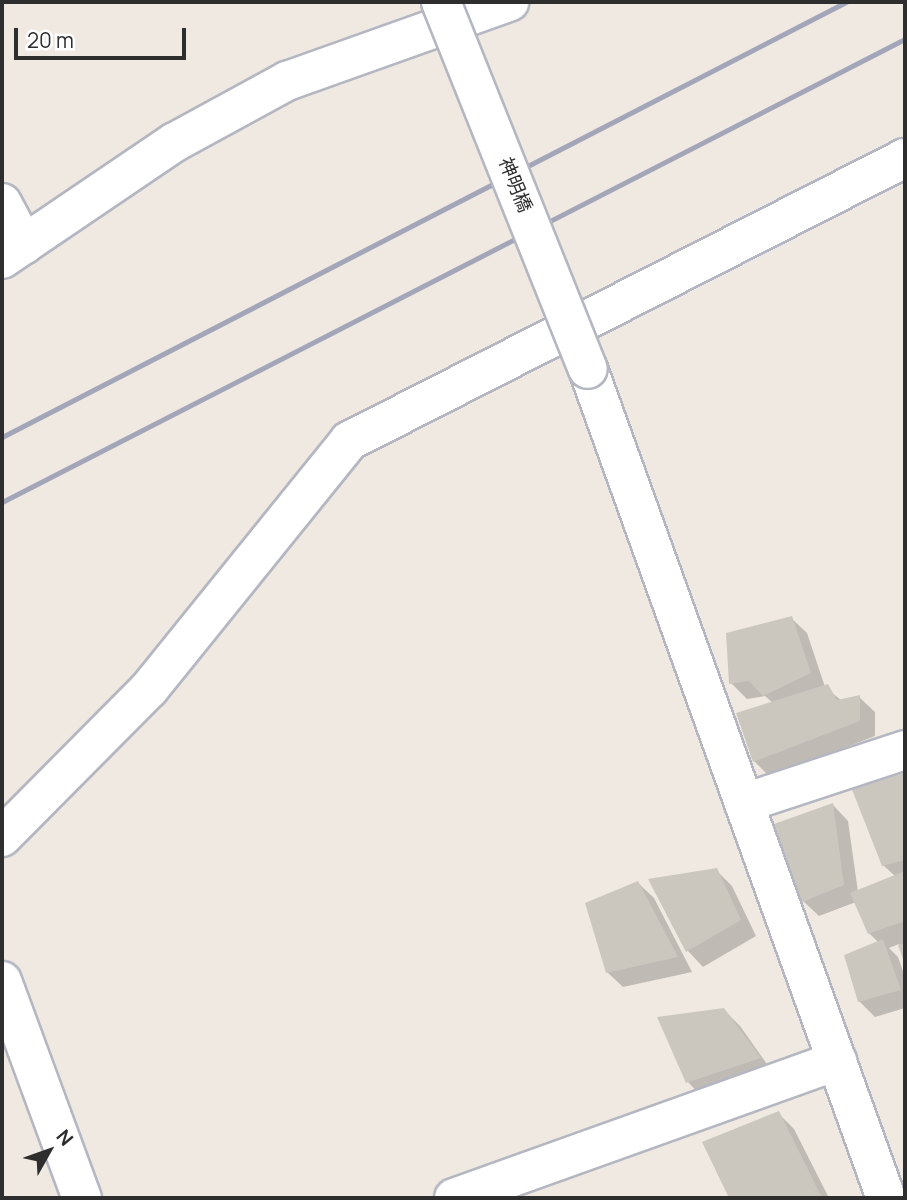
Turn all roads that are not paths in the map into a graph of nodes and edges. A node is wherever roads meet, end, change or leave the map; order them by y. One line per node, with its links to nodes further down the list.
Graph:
1 (441, 2): 7 (street, 神明橋, bridge)
2 (509, 2): 5 (street)
3 (905, 158): 8 (street)
4 (2, 203): 5 (street)
5 (13, 252)
6 (905, 750): 7 (street)
7 (744, 803): 10 (street, 神明橋)
8 (2, 837)
9 (2, 981): 11 (street)
10 (837, 1061): 12 (street); 13 (street, 神明橋)
11 (82, 1198)
12 (454, 1198)
13 (886, 1198)

